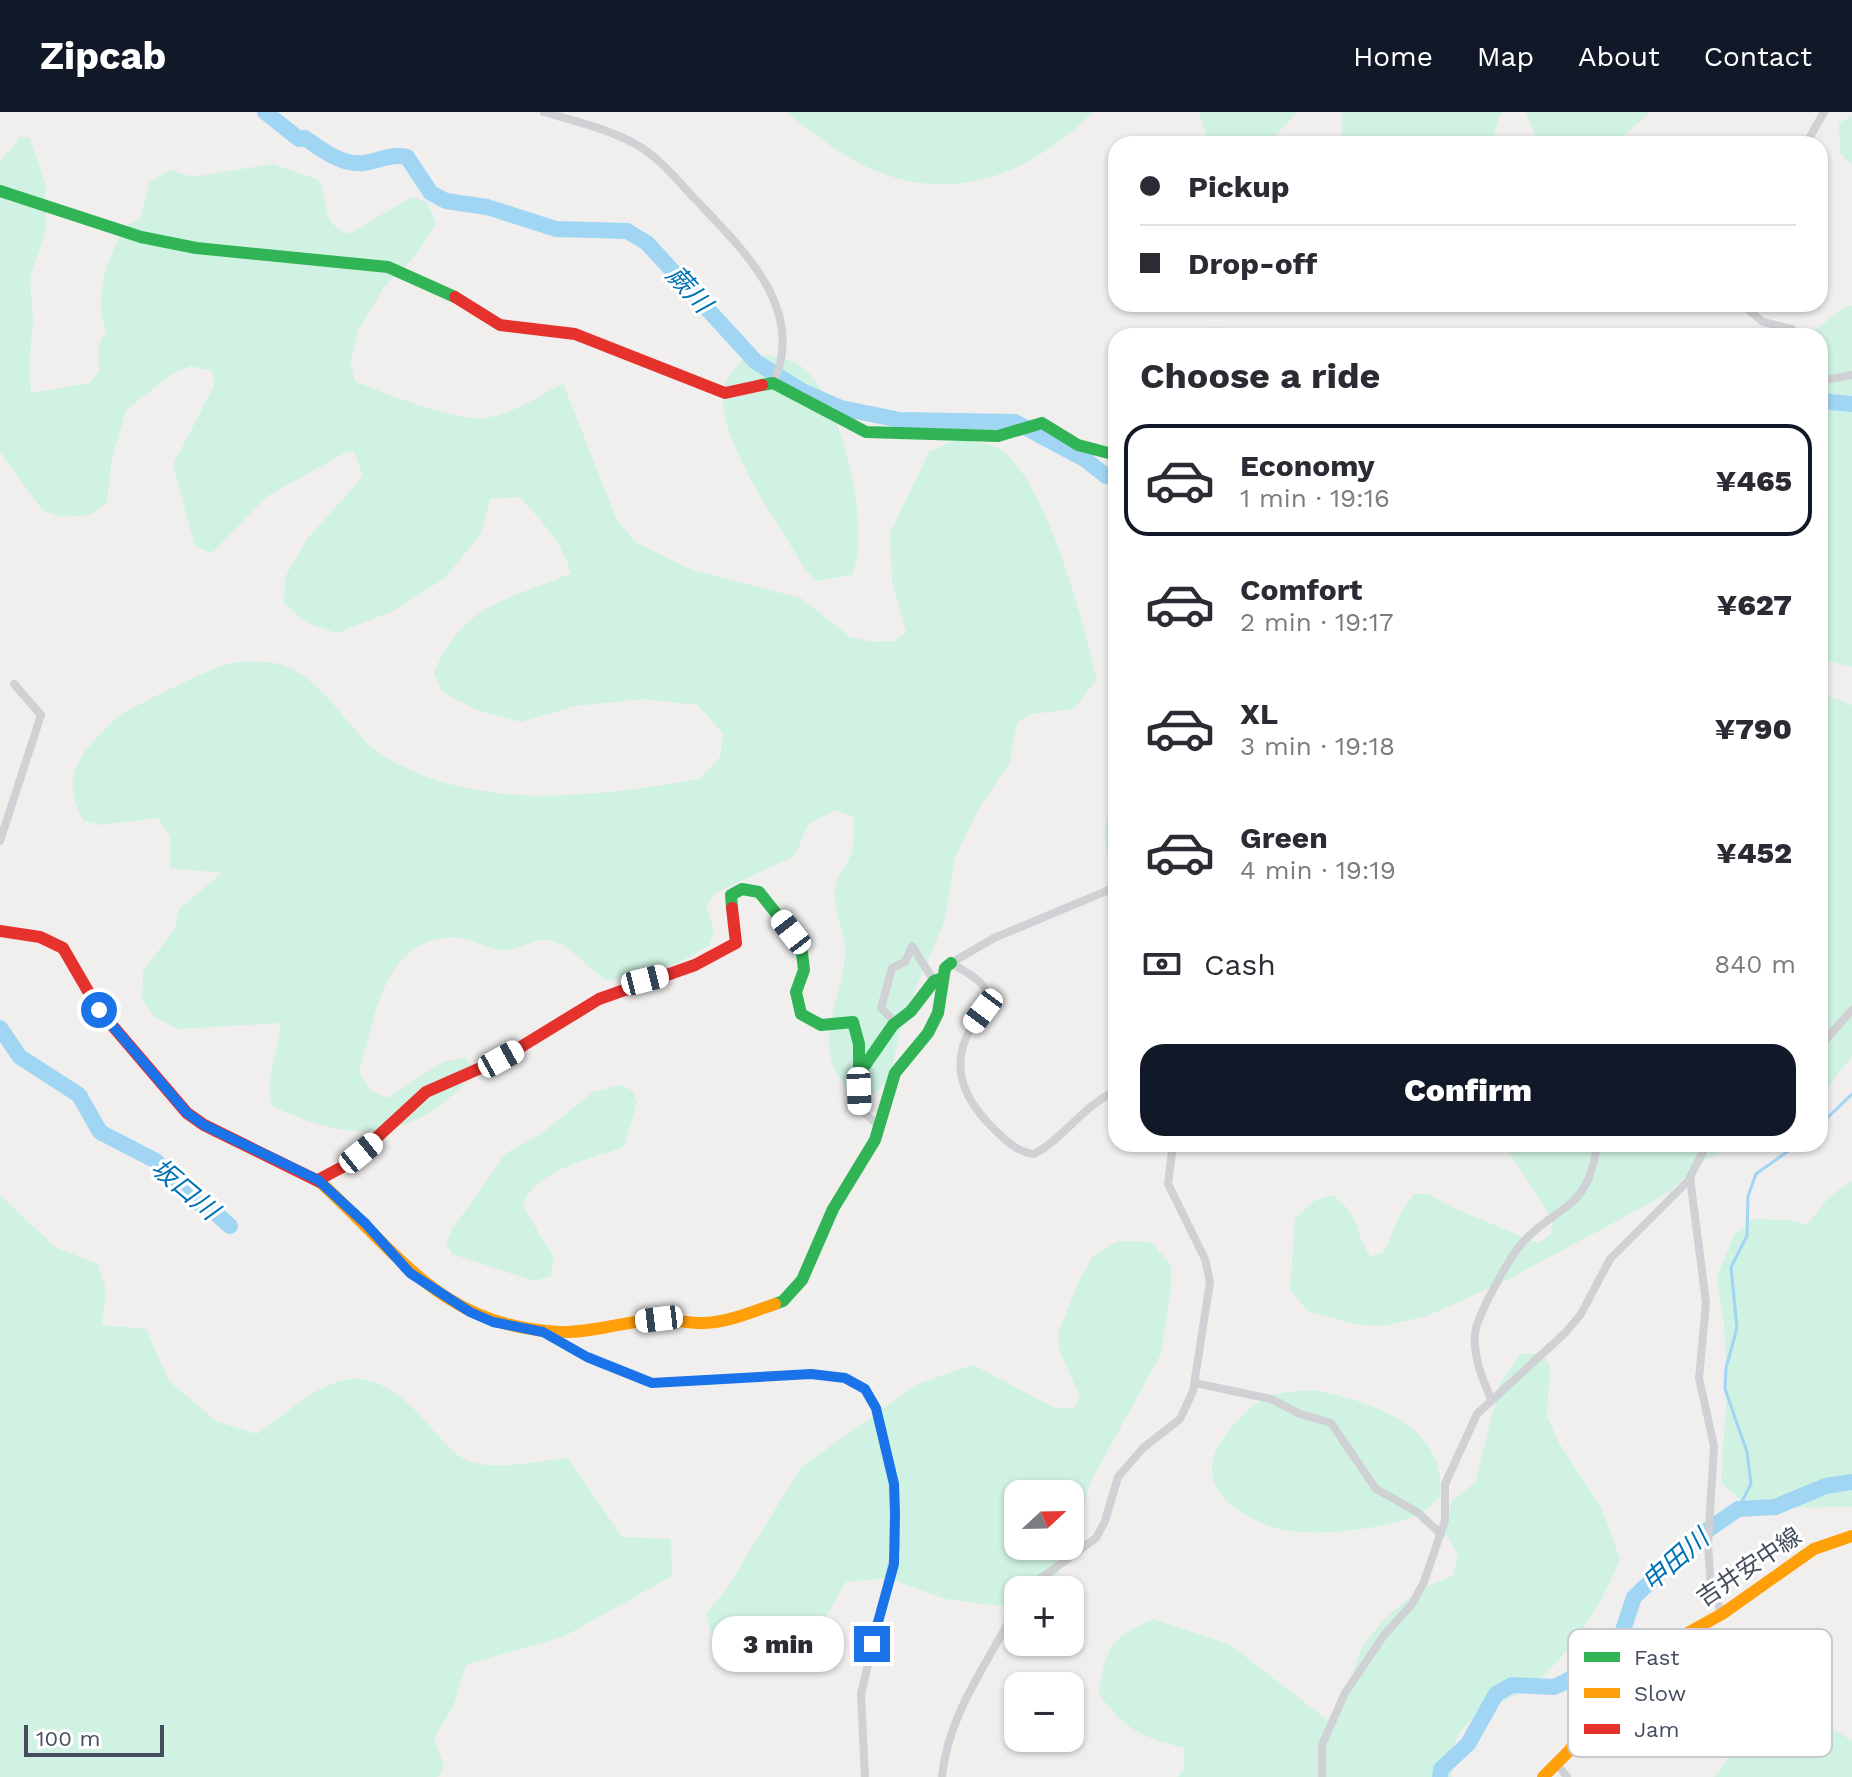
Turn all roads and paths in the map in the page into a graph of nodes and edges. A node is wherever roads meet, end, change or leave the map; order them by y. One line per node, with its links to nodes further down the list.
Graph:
1 (544, 112): 9 (street)
2 (1824, 112): 3 (street)
3 (1810, 136)
4 (0, 191): 9 (street)
5 (1748, 312): 6 (street)
6 (1789, 328)
7 (1852, 375): 8 (street)
8 (1828, 380)
9 (773, 383): 10 (street)
10 (1108, 453)
11 (14, 684): 12 (street)
12 (0, 841)
13 (1108, 890): 15 (street)
14 (0, 931): 27 (street)
15 (951, 963): 16 (street); 21 (street)
16 (938, 979): 18 (street); 18 (street); 22 (street)
17 (1852, 1010): 19 (street)
18 (896, 1023): 20 (street)
19 (1828, 1037)
20 (859, 1074): 22 (street); 27 (street)
21 (1108, 1094)
22 (879, 1126): 28 (street)
23 (1172, 1152): 29 (street)
24 (1596, 1152): 30 (street)
25 (1703, 1152): 26 (street)
26 (1689, 1177): 30 (street); 34 (street)
27 (318, 1180): 28 (street)
28 (543, 1332): 39 (street)
29 (1195, 1383): 31 (street); 33 (street)
30 (1491, 1399): 31 (street)
31 (1441, 1534): 41 (street)
32 (1852, 1536): 34 (street, 吉井安中線)
33 (1044, 1576)
34 (1722, 1614): 36 (street, 吉井安中線)
35 (1004, 1629): 40 (street)
36 (1694, 1629)
37 (1568, 1750): 38 (street, 吉井安中線)
38 (1557, 1764): 42 (street, 吉井安中線); 43 (street)
39 (865, 1777)
40 (942, 1777)
41 (1322, 1777)
42 (1543, 1777)
43 (1567, 1777)

